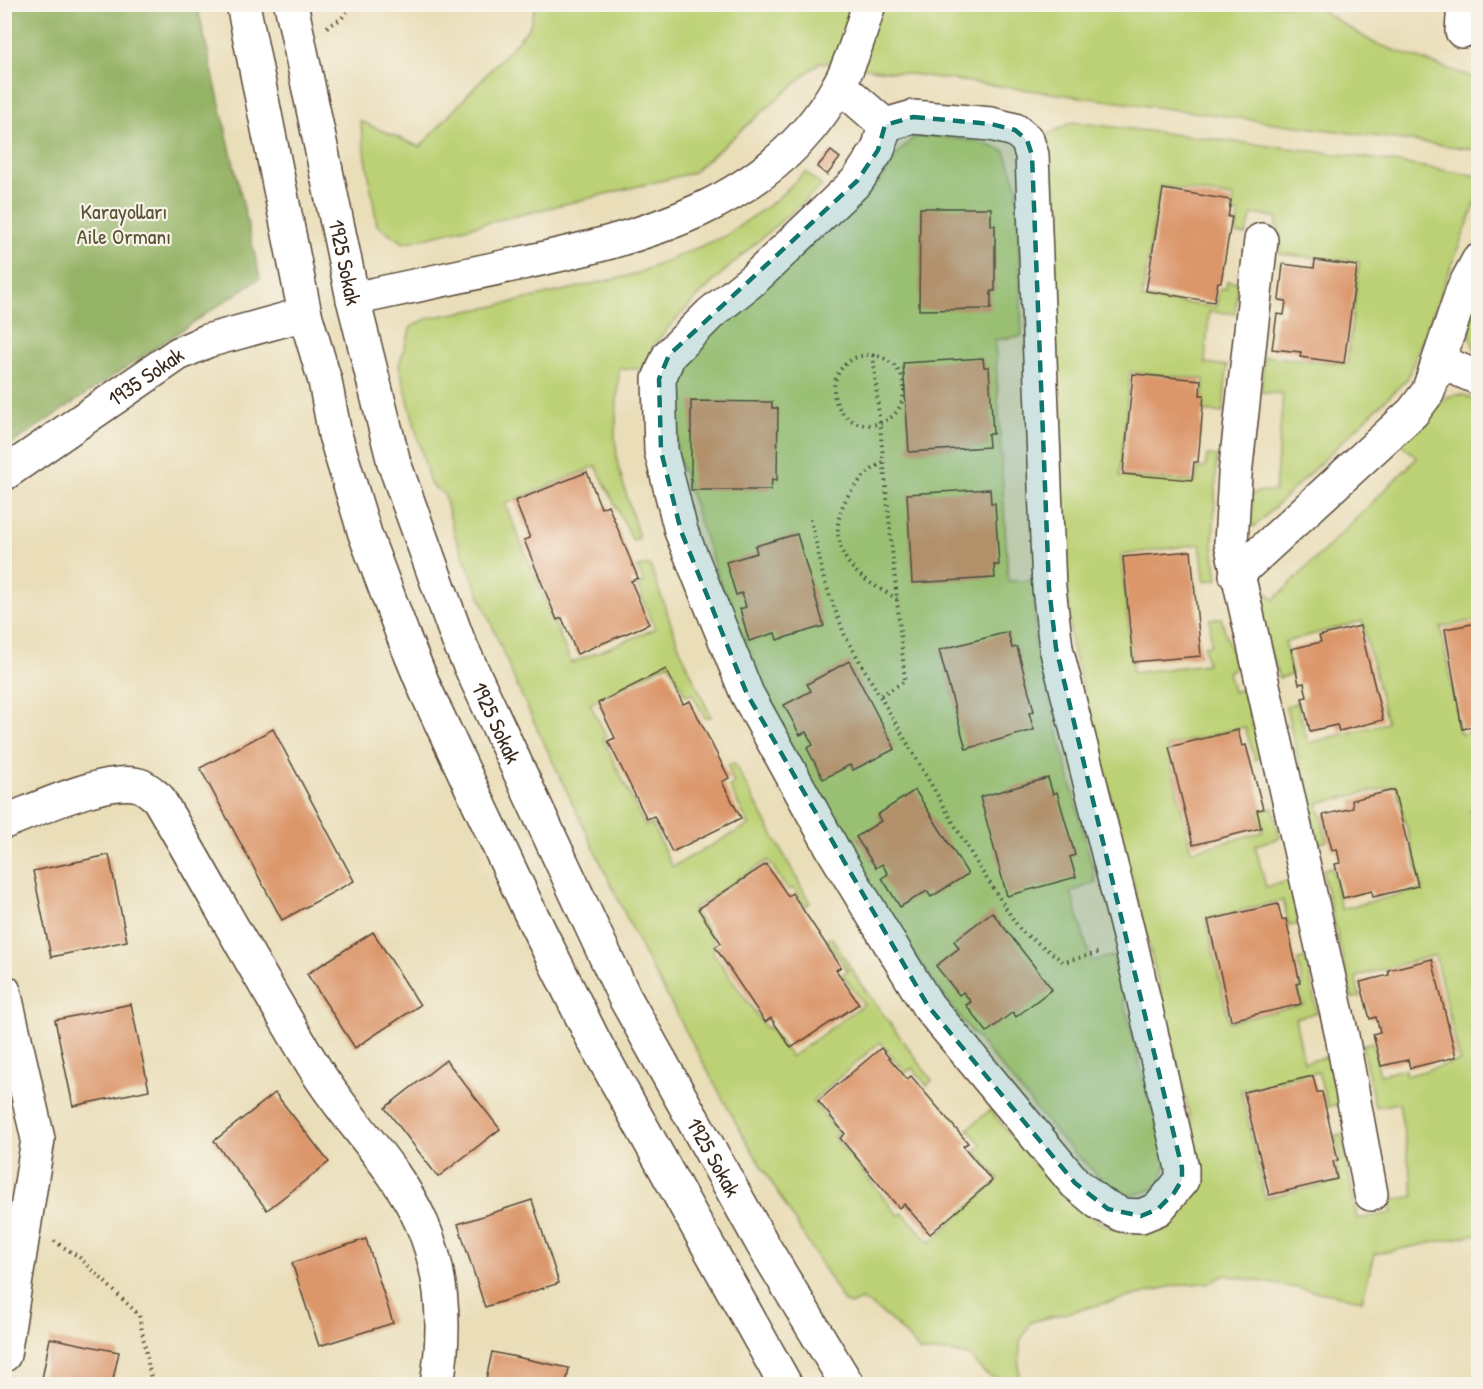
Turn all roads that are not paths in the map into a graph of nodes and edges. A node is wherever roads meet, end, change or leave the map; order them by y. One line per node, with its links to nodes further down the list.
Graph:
1 (243, 4): 9 (street, 1925 Sokak)
2 (291, 4): 8 (street, 1925 Sokak)
3 (869, 4): 4 (street)
4 (839, 85): 5 (street); 8 (street)
5 (885, 125): 5 (street)
6 (1262, 240): 13 (street)
7 (1479, 261): 10 (street)
8 (353, 299): 20 (street, 1925 Sokak)
9 (305, 314): 12 (street, 1935 Sokak); 19 (street, 1925 Sokak)
10 (1439, 361): 11 (street); 13 (street)
11 (1479, 378)
12 (4, 474)
13 (1236, 574): 16 (street)
14 (4, 822): 18 (street)
15 (4, 991): 17 (street)
16 (1371, 1194)
17 (4, 1355)
18 (437, 1384)
19 (785, 1384)
20 (847, 1384)

